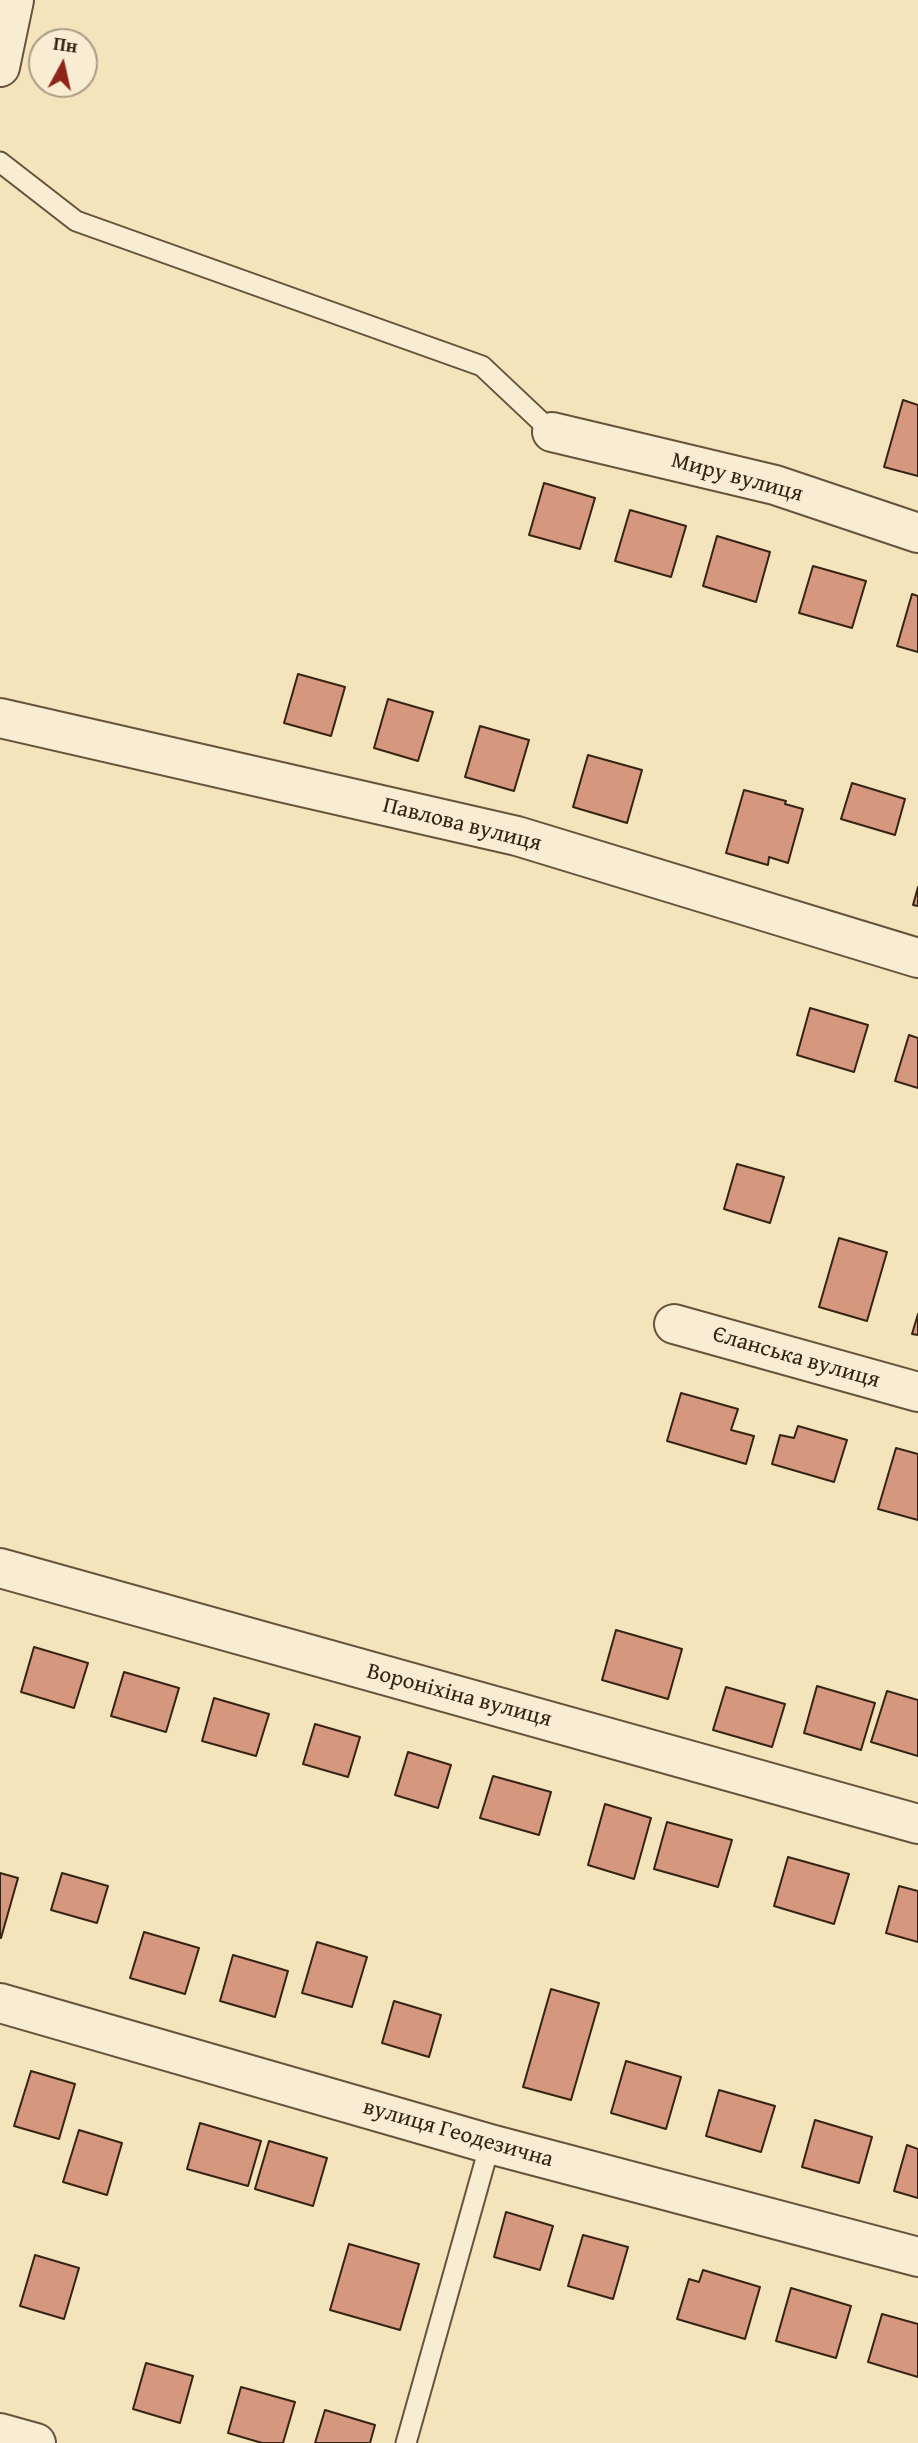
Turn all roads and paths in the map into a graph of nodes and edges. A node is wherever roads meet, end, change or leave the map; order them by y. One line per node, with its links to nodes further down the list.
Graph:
1 (14, 0): 2 (street)
2 (0, 67)
3 (0, 162): 4 (lane)
4 (552, 432): 5 (street, Миру вулиця)
5 (918, 533)
6 (0, 718): 7 (street, Павлова вулиця)
7 (918, 958)
8 (674, 1324): 9 (street, Єланська вулиця)
9 (918, 1392)
10 (0, 1569): 11 (street, Вороніхіна вулиця)
11 (918, 1824)
12 (0, 2003): 13 (street, вулиця Геодезична)
13 (490, 2144): 14 (street, вулиця Геодезична); 17 (lane)
14 (918, 2257)
15 (0, 2433): 16 (street)
16 (36, 2443)
17 (406, 2443)

